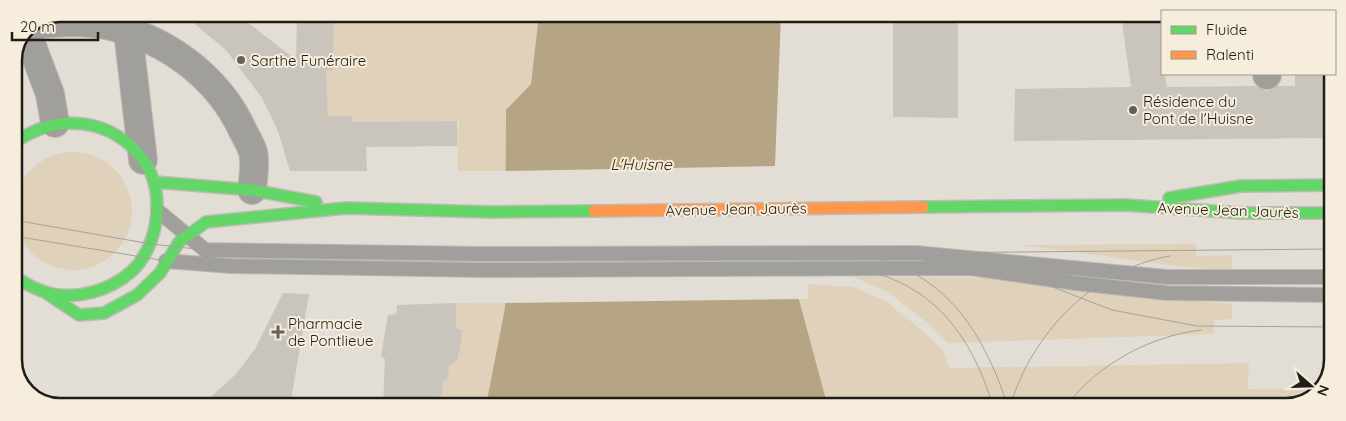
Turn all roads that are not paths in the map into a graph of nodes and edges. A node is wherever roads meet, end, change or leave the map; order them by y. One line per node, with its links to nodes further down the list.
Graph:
1 (74, 22): 3 (street)
2 (74, 22): 4 (street)
3 (127, 22): 8 (street); 10 (street)
4 (50, 24)
5 (29, 39): 6 (street)
6 (55, 123): 7 (main road); 8 (main road)
7 (22, 137)
8 (149, 171): 10 (main road, Avenue Jean Jaurès); 13 (main road)
9 (1323, 185): 11 (main road, Avenue Jean Jaurès)
10 (252, 190): 12 (main road, Avenue Jean Jaurès)
11 (1126, 205): 12 (main road, Avenue Jean Jaurès); 14 (main road, Avenue Jean Jaurès)
12 (346, 208): 15 (main road, Avenue Jean Jaurès)
13 (158, 211): 15 (lane); 19 (main road)
14 (1324, 213)
15 (187, 235): 16 (main road, Avenue Jean Jaurès); 17 (lane)
16 (166, 262): 19 (main road, Avenue Jean Jaurès); 20 (lane)
17 (1324, 277)
18 (23, 287): 19 (main road)
19 (46, 293)
20 (1324, 295)

